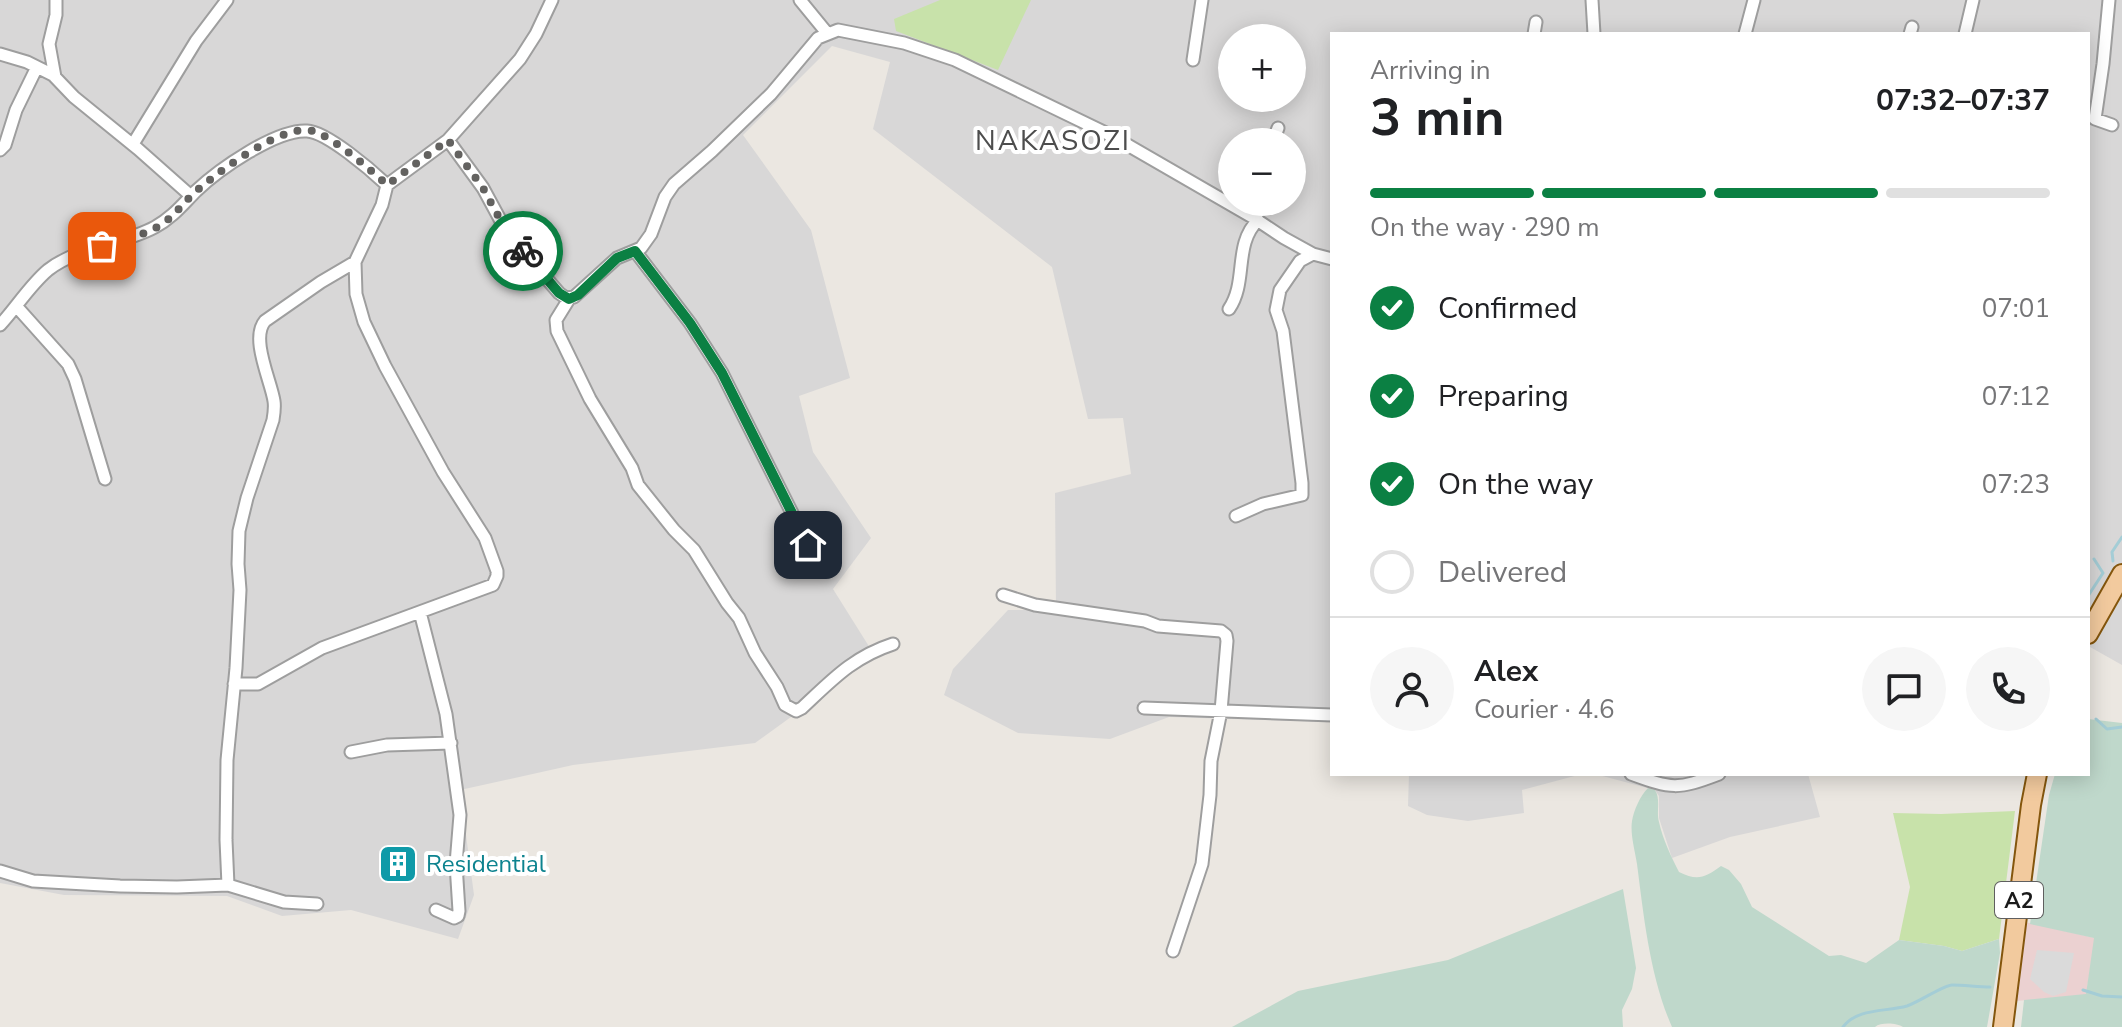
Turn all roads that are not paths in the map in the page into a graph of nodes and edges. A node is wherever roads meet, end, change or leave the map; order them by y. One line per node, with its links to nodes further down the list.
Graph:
1 (56, 0): 17 (street)
2 (227, 0): 20 (street)
3 (552, 0): 19 (street)
4 (800, 0): 13 (street)
5 (1202, 0): 15 (street)
6 (1592, 0): 10 (street)
7 (1754, 0): 11 (street)
8 (1973, 0): 12 (street)
9 (2109, 0): 18 (street)
10 (1594, 32)
11 (1746, 32)
12 (1965, 32)
13 (827, 33): 24 (street); 25 (street)
14 (0, 54): 16 (street)
15 (1193, 60)
16 (37, 67): 17 (street); 21 (street)
17 (55, 77): 20 (street)
18 (2112, 125)
19 (448, 140): 22 (street); 29 (street)
20 (133, 144): 23 (street)
21 (0, 150)
22 (387, 185): 23 (street); 28 (street)
23 (191, 196): 30 (street)
24 (1253, 218): 26 (street); 31 (street)
25 (635, 251): 29 (street); 35 (street)
26 (1313, 254): 27 (street); 34 (street)
27 (1330, 258)
28 (355, 262): 38 (street); 41 (street)
29 (569, 299): 40 (street)
30 (17, 307): 32 (street); 33 (street)
31 (1229, 309)
32 (0, 325)
33 (105, 479)
34 (1236, 516)
35 (808, 545)
36 (2122, 574): 39 (main road)
37 (1003, 595): 43 (street)
38 (420, 612): 41 (street); 45 (street)
39 (2090, 630)
40 (893, 644)
41 (234, 684): 51 (street)
42 (1144, 708): 43 (street)
43 (1221, 711): 44 (street); 54 (street)
44 (1330, 715)
45 (451, 743): 46 (street); 53 (street)
46 (351, 752)
47 (1637, 776): 48 (street)
48 (1713, 776)
49 (2037, 776): 55 (main road, A2)
50 (0, 871): 51 (street)
51 (228, 885): 52 (street)
52 (317, 904)
53 (436, 910)
54 (1173, 951)
55 (2003, 1027)

